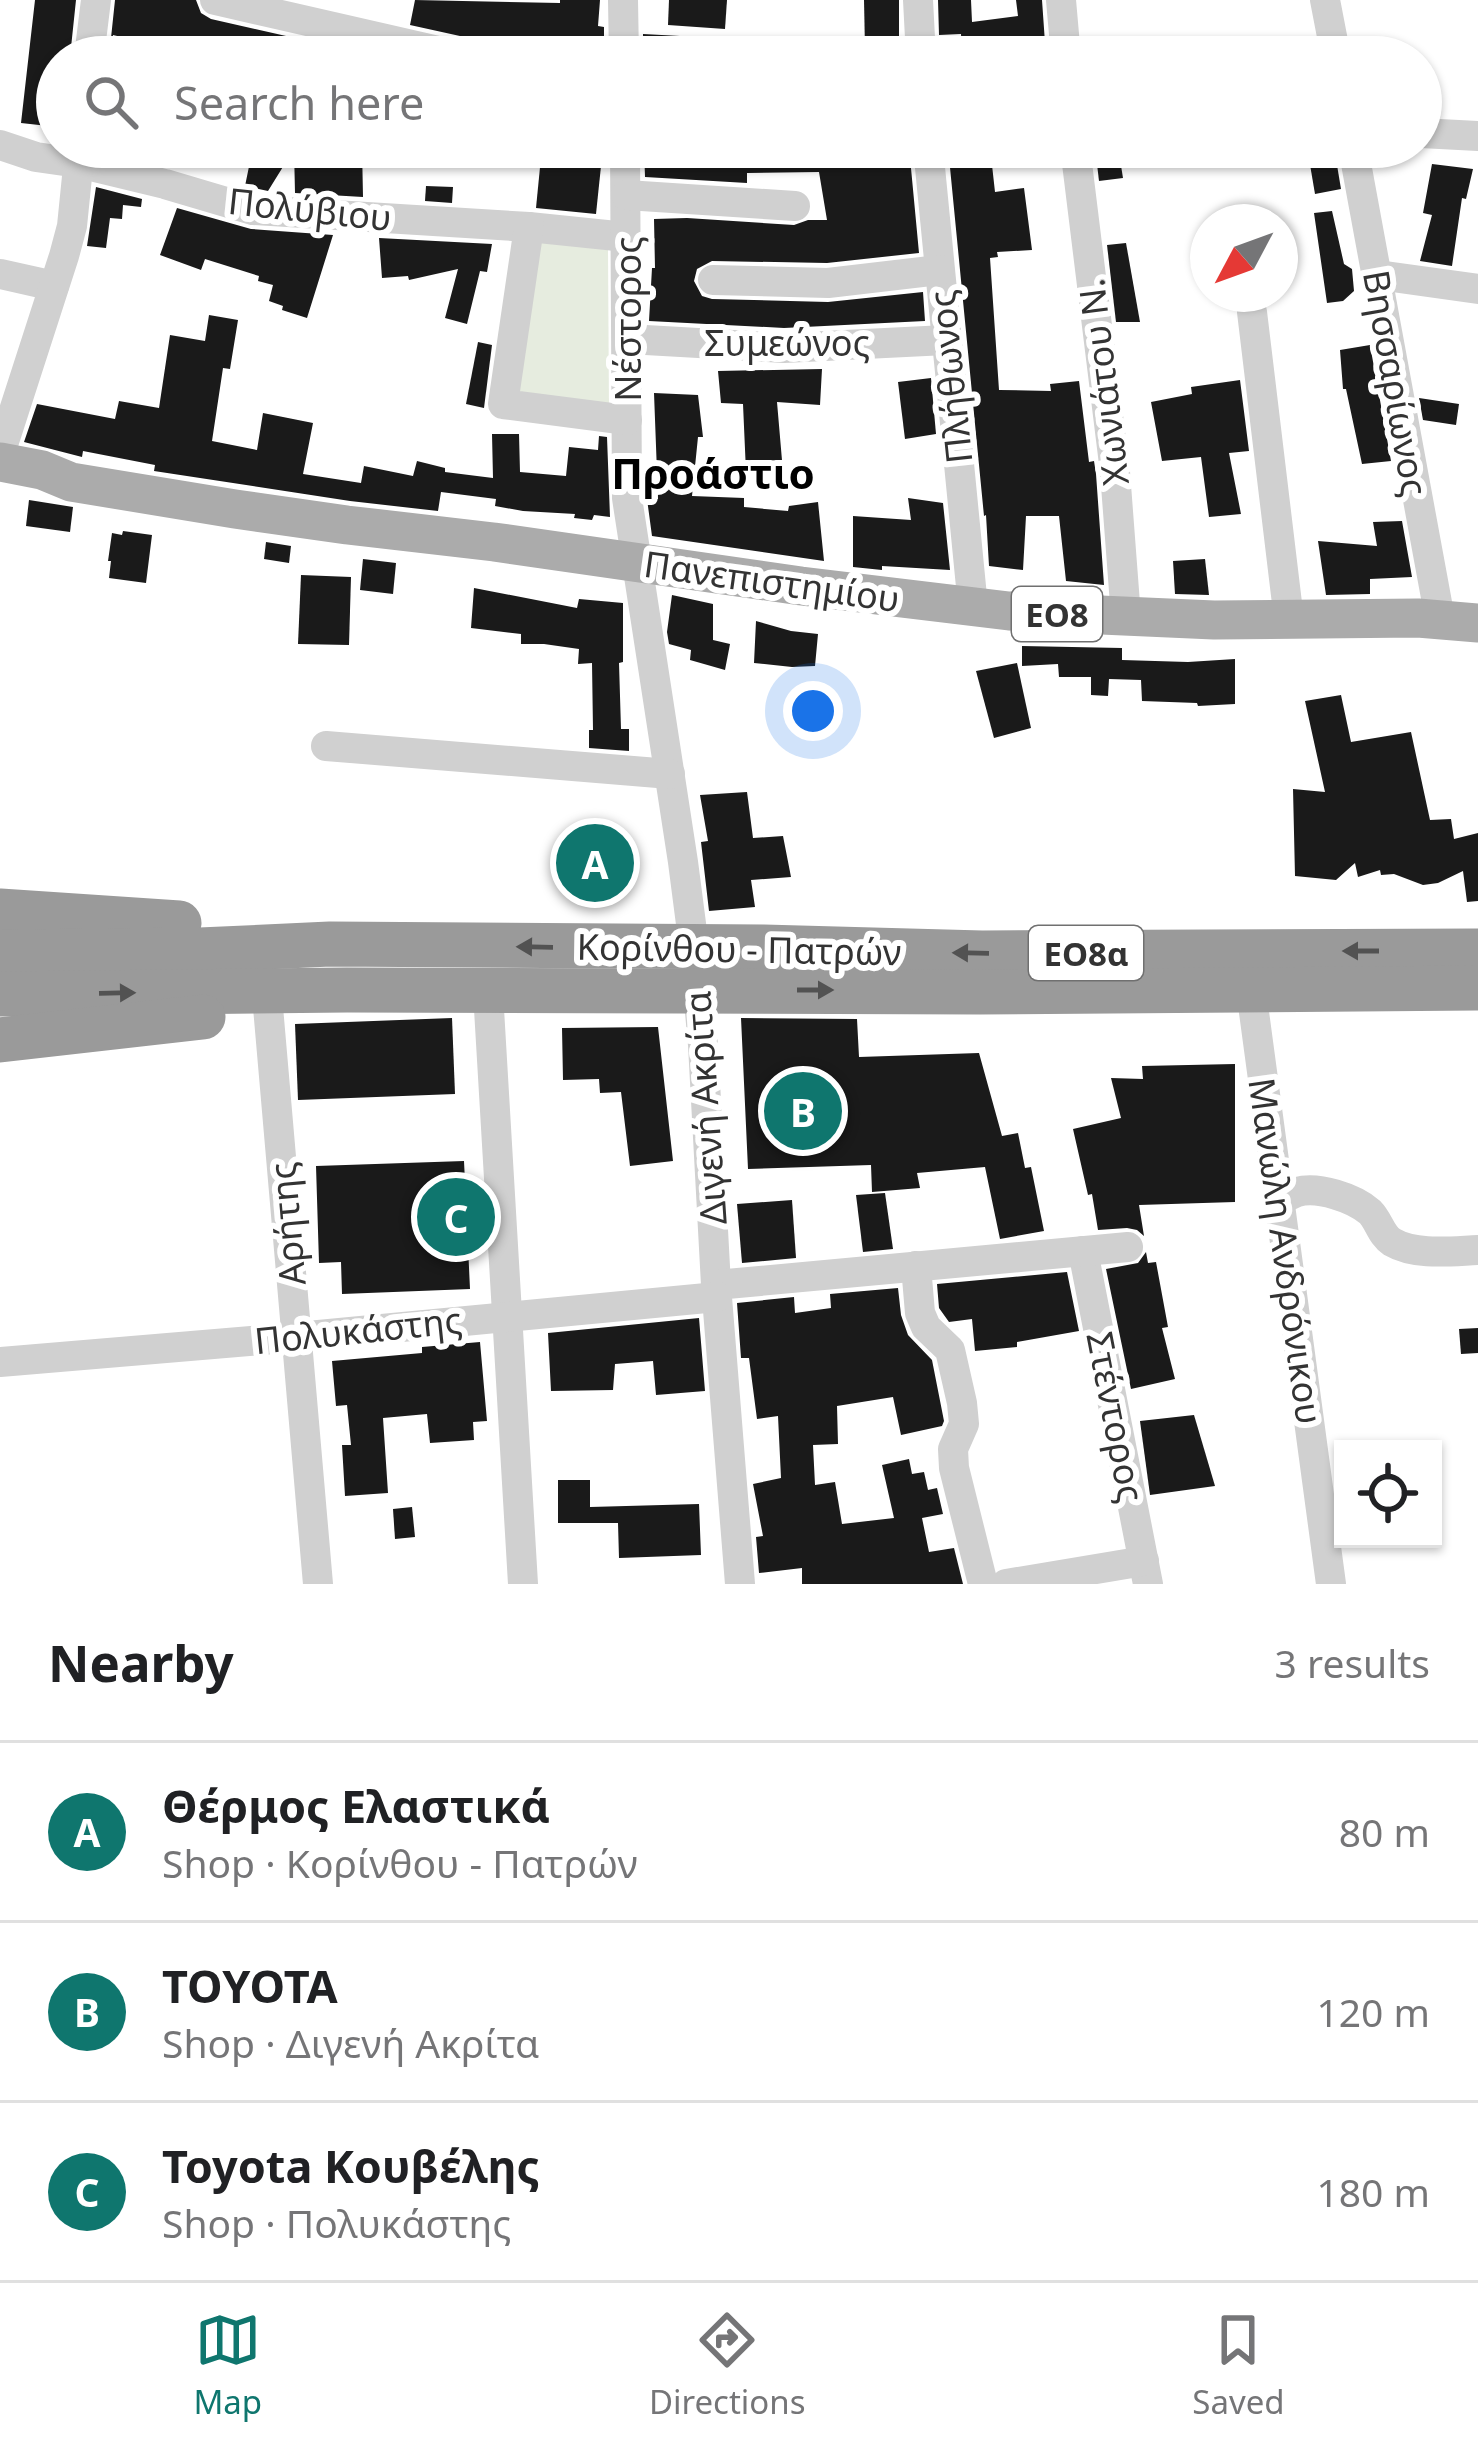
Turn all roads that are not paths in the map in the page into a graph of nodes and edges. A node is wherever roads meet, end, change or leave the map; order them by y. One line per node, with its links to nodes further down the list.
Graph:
1 (96, 0): 8 (street)
2 (215, 0): 7 (street)
3 (623, 0): 10 (street)
4 (918, 0): 11 (street)
5 (1061, 0): 12 (street)
6 (1325, 0): 13 (street)
7 (319, 13): 9 (street)
8 (92, 36)
9 (395, 36)
10 (624, 36)
11 (920, 36)
12 (1064, 36)
13 (1332, 36)
14 (1442, 134): 15 (street)
15 (1478, 136)
16 (0, 145): 17 (street, Πολύβιου)
17 (36, 157)
18 (78, 168): 32 (street)
19 (120, 168): 26 (street, Πολύβιου)
20 (626, 168): 24 (street, Νέστορος)
21 (930, 168): 28 (street, Πλήθωνος)
22 (1078, 168): 43 (street, Χωνιάτου Ν.)
23 (1357, 168): 30 (street, Βησσαρίωνος)
24 (626, 195): 25 (street); 27 (street, Νέστορος)
25 (795, 206)
26 (530, 227): 27 (street, Πολύβιου); 37 (street)
27 (626, 237): 35 (street, Νέστορος)
28 (939, 270): 31 (street); 36 (street, Πλήθωνος)
29 (0, 274): 32 (street)
30 (1378, 275): 33 (street); 45 (street, Βησσαρίωνος)
31 (713, 280)
32 (54, 286): 38 (street)
33 (1478, 290)
34 (1252, 312): 44 (street)
35 (628, 339): 36 (street, Συμεώνος); 37 (street, Νέστορος)
36 (946, 340): 42 (street, Πλήθωνος)
37 (627, 420): 41 (street, Νέστορος)
38 (0, 458): 40 (main road, Πανεπιστημίου / ΕΟ8)
39 (0, 482): 40 (main road, Πανεπιστημίου / ΕΟ8)
40 (71, 482): 41 (main road, Πανεπιστημίου / ΕΟ8)
41 (638, 563): 42 (main road, Πανεπιστημίου / ΕΟ8); 47 (street, Διγενή Ακρίτα)
42 (973, 607): 43 (main road, Πανεπιστημίου / ΕΟ8)
43 (1126, 617): 44 (main road, Πανεπιστημίου / ΕΟ8)
44 (1288, 620): 45 (main road, Πανεπιστημίου / ΕΟ8)
45 (1459, 621)
46 (326, 746): 47 (street)
47 (670, 774): 52 (street, Διγενή Ακρίτα)
48 (0, 910): 49 (highway)
49 (330, 944): 51 (highway, Κορίνθου - Πατρών / ΕΟ8α); 52 (highway, Κορίνθου - Πατρών / ΕΟ8α, one-way to 49)
50 (1478, 951): 52 (highway, Κορίνθου - Πατρών / ΕΟ8α, one-way to 52)
51 (0, 952)
52 (696, 968): 55 (highway, Κορίνθου - Πατρών / ΕΟ8α, one-way to 55); 56 (highway, Κορίνθου - Πατρών / ΕΟ8α); 65 (street, Διγενή Ακρίτα)
53 (1478, 988): 55 (highway, Κορίνθου - Πατρών / ΕΟ8α)
54 (347, 990): 56 (highway, Κορίνθου - Πατρών / ΕΟ8α); 57 (highway, Κορίνθου - Πατρών / ΕΟ8α, one-way to 54); 58 (highway)
55 (1251, 990): 60 (street, Μανώλη Ανδρόνικου)
56 (488, 992): 66 (street)
57 (0, 994)
58 (268, 1007): 59 (highway); 67 (street, Αρήτης)
59 (0, 1040)
60 (1280, 1200): 62 (street); 75 (street, Μανώλη Ανδρόνικου)
61 (1128, 1246): 63 (street, Πολυκάστης)
62 (1478, 1250)
63 (1083, 1251): 64 (street, Πολυκάστης); 69 (street, Στέντορος)
64 (916, 1266): 65 (street, Πολυκάστης); 73 (street)
65 (716, 1291): 66 (street, Πολυκάστης); 72 (street, Διγενή Ακρίτα)
66 (507, 1316): 67 (street, Πολυκάστης); 71 (street)
67 (297, 1337): 68 (street, Πολυκάστης); 70 (street, Αρήτης)
68 (0, 1362)
69 (1146, 1572): 74 (street)
70 (318, 1584)
71 (523, 1584)
72 (740, 1584)
73 (983, 1584)
74 (1006, 1584)
75 (1331, 1584)

